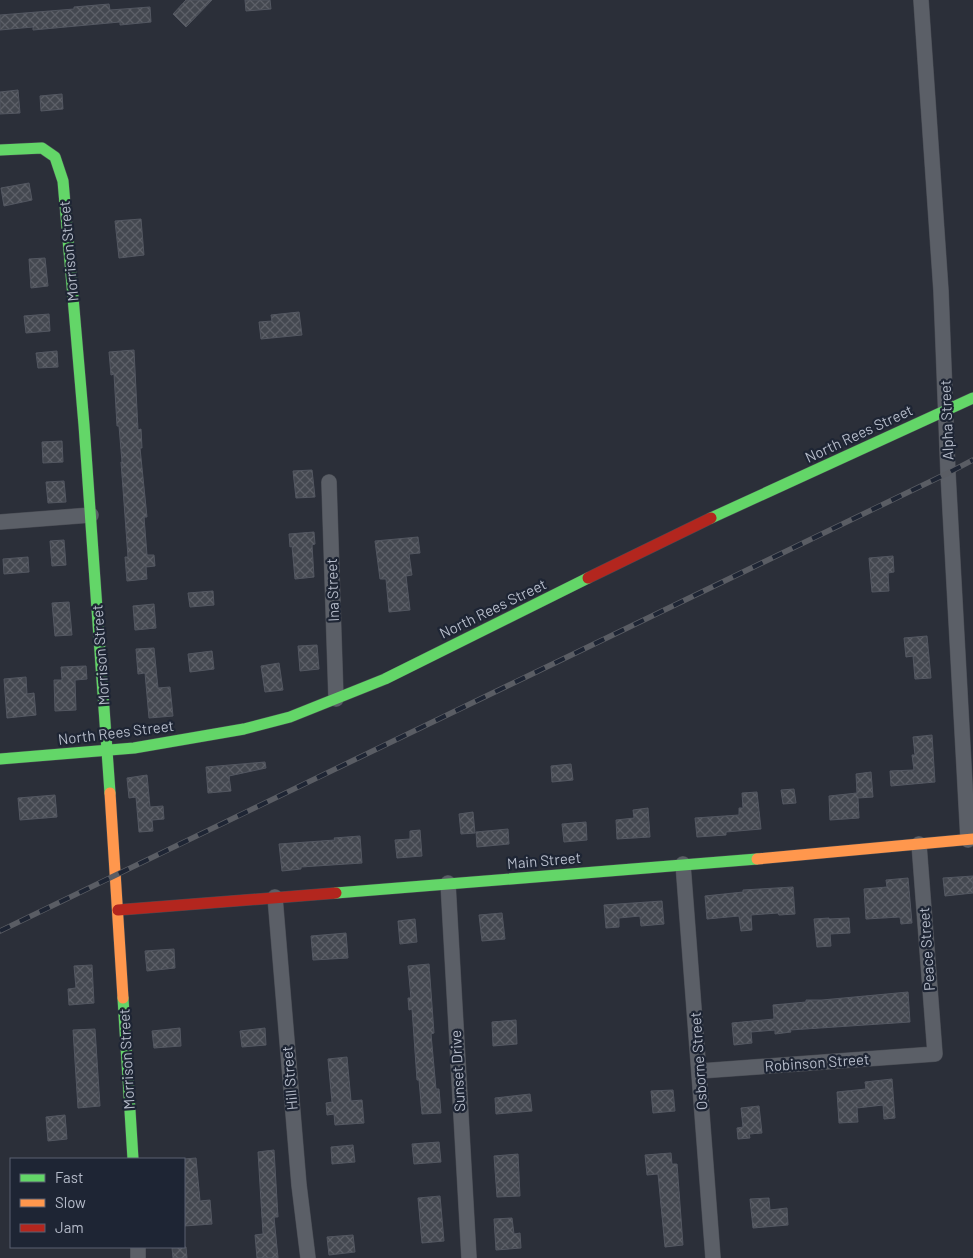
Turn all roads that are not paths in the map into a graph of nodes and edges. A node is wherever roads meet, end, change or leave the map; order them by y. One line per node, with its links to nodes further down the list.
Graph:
1 (921, 0): 4 (street, Alpha Street)
2 (0, 150): 6 (street, Morrison Street)
3 (973, 398): 4 (street, North Rees Street)
4 (947, 411): 8 (street, North Rees Street); 11 (street, Alpha Street)
5 (329, 482): 8 (street, Ina Street)
6 (91, 515): 7 (street); 9 (street, Morrison Street)
7 (0, 522)
8 (336, 699): 9 (street, North Rees Street)
9 (107, 750): 10 (street, North Rees Street); 16 (street, Morrison Street)
10 (0, 759)
11 (971, 839): 12 (street, Main Street)
12 (919, 844): 13 (street, Main Street); 17 (street, Peace Street)
13 (683, 864): 14 (street, Main Street); 18 (street, Osborne Street)
14 (448, 883): 15 (street, Main Street); 21 (street, Sunset Drive)
15 (275, 897): 16 (street, Main Street); 20 (street, Hill Street)
16 (118, 910): 19 (street, Morrison Street)
17 (935, 1054): 18 (street, Robinson Street)
18 (700, 1071): 22 (street, Osborne Street)
19 (133, 1158)
20 (308, 1258)
21 (469, 1258)
22 (713, 1258)

